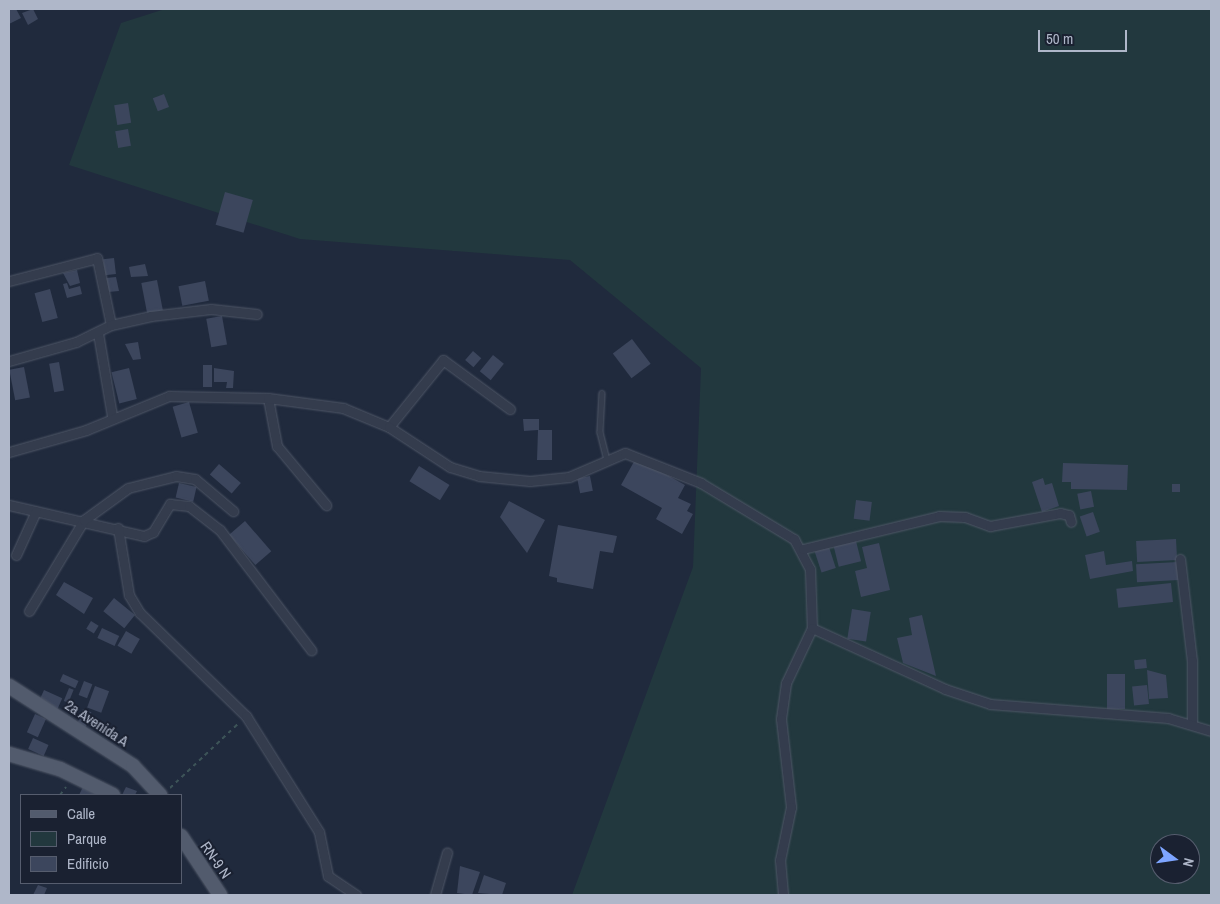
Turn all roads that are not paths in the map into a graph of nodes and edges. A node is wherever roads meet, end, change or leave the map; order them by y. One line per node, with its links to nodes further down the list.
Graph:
1 (9, 281): 3 (street)
2 (257, 314): 3 (street)
3 (111, 325): 4 (street)
4 (98, 333): 5 (street); 9 (street)
5 (9, 362)
6 (602, 393): 12 (lane)
7 (268, 398): 9 (street); 10 (street); 14 (street)
8 (510, 409): 10 (street)
9 (112, 416): 11 (street)
10 (389, 427): 12 (street)
11 (9, 452)
12 (607, 462): 20 (street)
13 (9, 505): 15 (street)
14 (326, 505)
15 (36, 510): 17 (street); 21 (street)
16 (233, 511): 17 (street)
17 (84, 520): 19 (street); 23 (street)
18 (1070, 522): 20 (street)
19 (118, 528): 25 (street); 35 (street)
20 (803, 549): 24 (street)
21 (16, 555)
22 (1180, 560): 27 (street)
23 (28, 611)
24 (812, 628): 27 (street); 37 (street)
25 (311, 650)
26 (9, 686): 31 (main road, 2a Avenida A)
27 (1192, 723): 28 (street)
28 (1211, 731)
29 (9, 754): 30 (main road)
30 (111, 794)
31 (161, 794)
32 (182, 840): 34 (main road, RN-9 N)
33 (447, 854): 36 (street)
34 (220, 895)
35 (356, 895)
36 (435, 895)
37 (783, 895)

